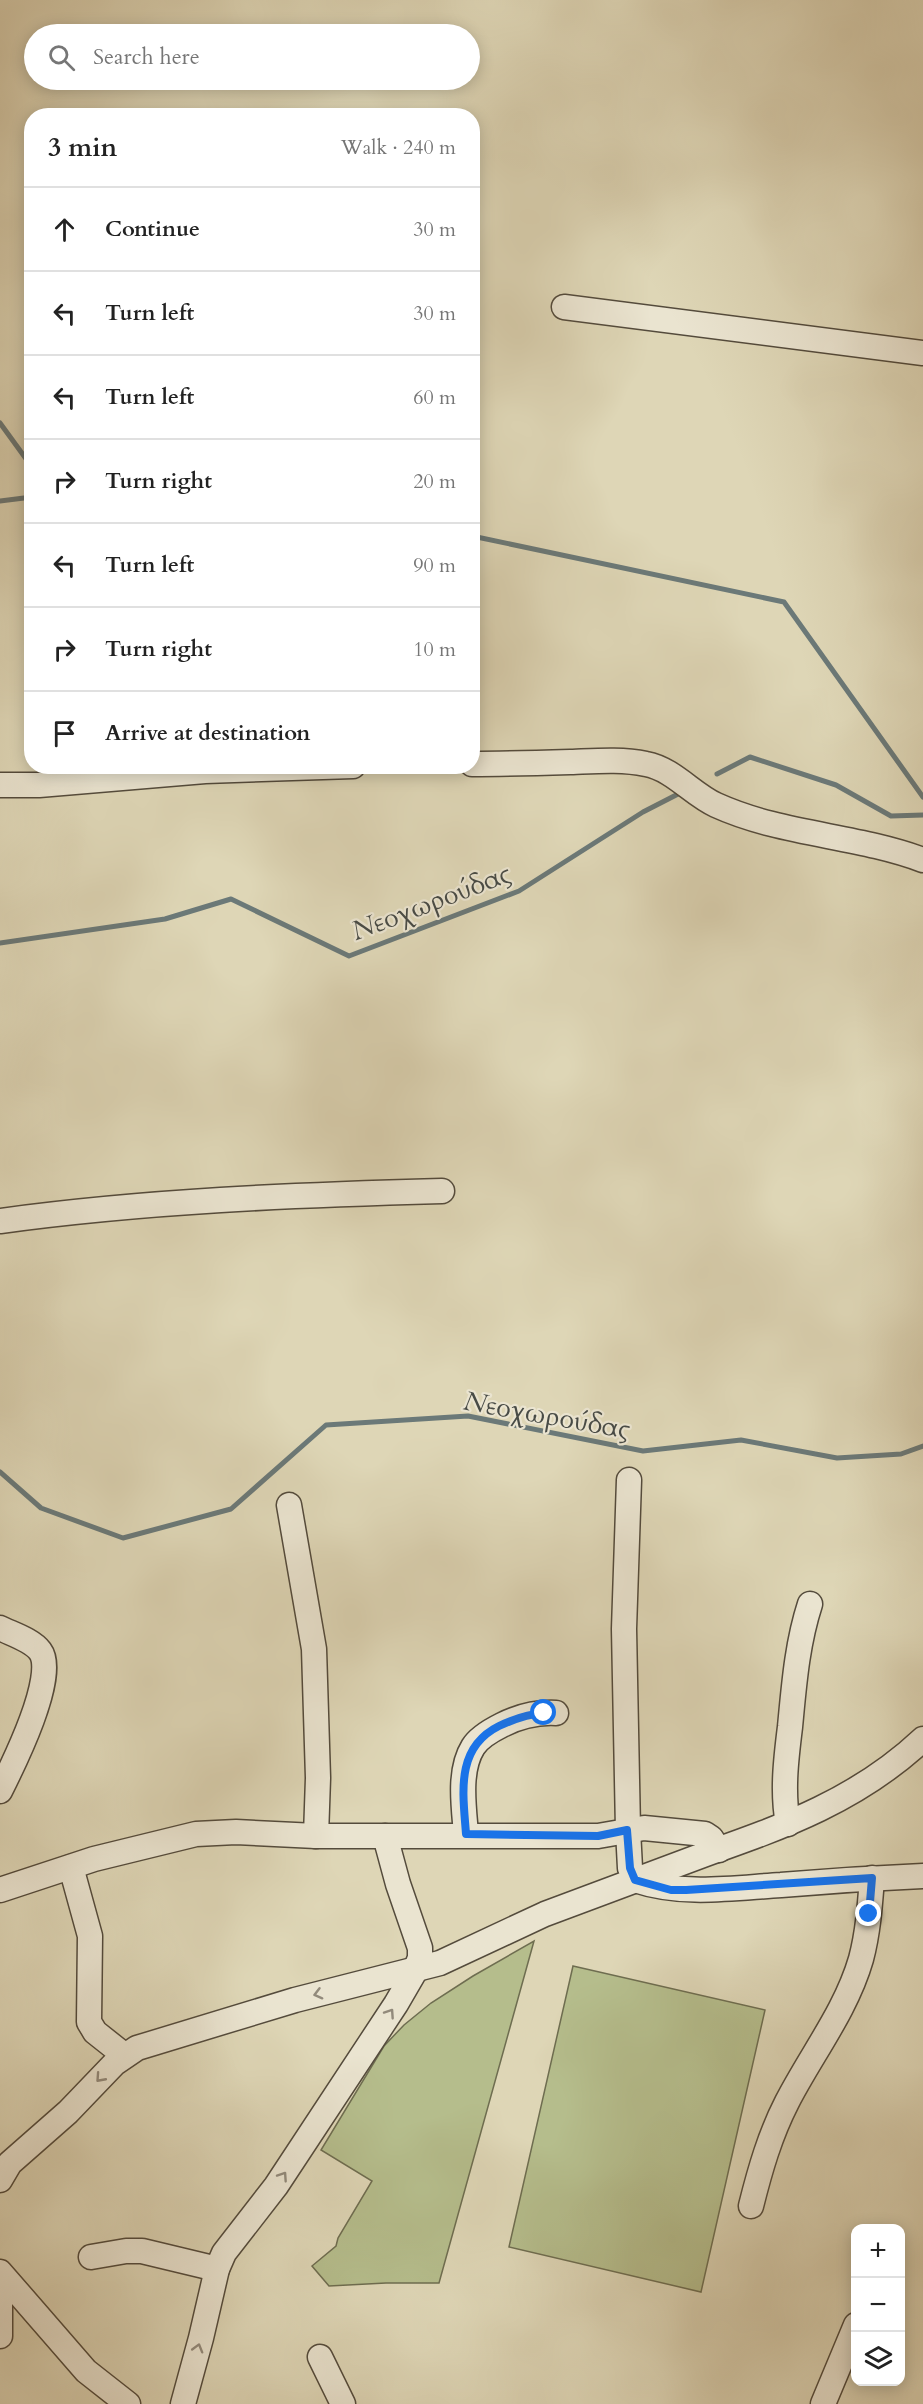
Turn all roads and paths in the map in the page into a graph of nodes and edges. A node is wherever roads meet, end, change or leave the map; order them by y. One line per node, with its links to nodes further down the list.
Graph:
1 (564, 308): 2 (street)
2 (923, 353)
3 (480, 764): 6 (street)
4 (169, 774): 5 (street)
5 (0, 785)
6 (923, 860)
7 (442, 1191): 8 (street)
8 (0, 1221)
9 (629, 1480): 17 (street)
10 (289, 1505): 19 (street)
11 (810, 1604): 16 (street)
12 (0, 1628): 15 (street)
13 (556, 1713): 18 (street)
14 (923, 1739): 16 (street)
15 (0, 1791)
16 (788, 1824): 21 (street)
17 (627, 1830): 18 (street); 21 (street); 25 (street)
18 (466, 1834): 20 (street)
19 (316, 1836): 20 (street); 22 (street)
20 (386, 1836): 27 (street)
21 (718, 1850): 25 (street)
22 (71, 1867): 26 (street); 28 (street)
23 (923, 1876): 24 (street)
24 (872, 1878): 25 (street); 30 (street)
25 (635, 1880): 27 (street)
26 (0, 1890)
27 (415, 1969): 28 (street, one-way to 28); 32 (street, one-way to 27)
28 (124, 2055): 29 (street, one-way to 29)
29 (0, 2180)
30 (751, 2206)
31 (91, 2257): 32 (street)
32 (217, 2269): 39 (street, one-way to 32)
33 (0, 2272): 38 (street)
34 (0, 2282): 36 (street)
35 (852, 2332): 41 (street)
36 (0, 2336)
37 (320, 2357): 40 (street)
38 (128, 2404)
39 (183, 2404)
40 (344, 2404)
41 (823, 2404)

